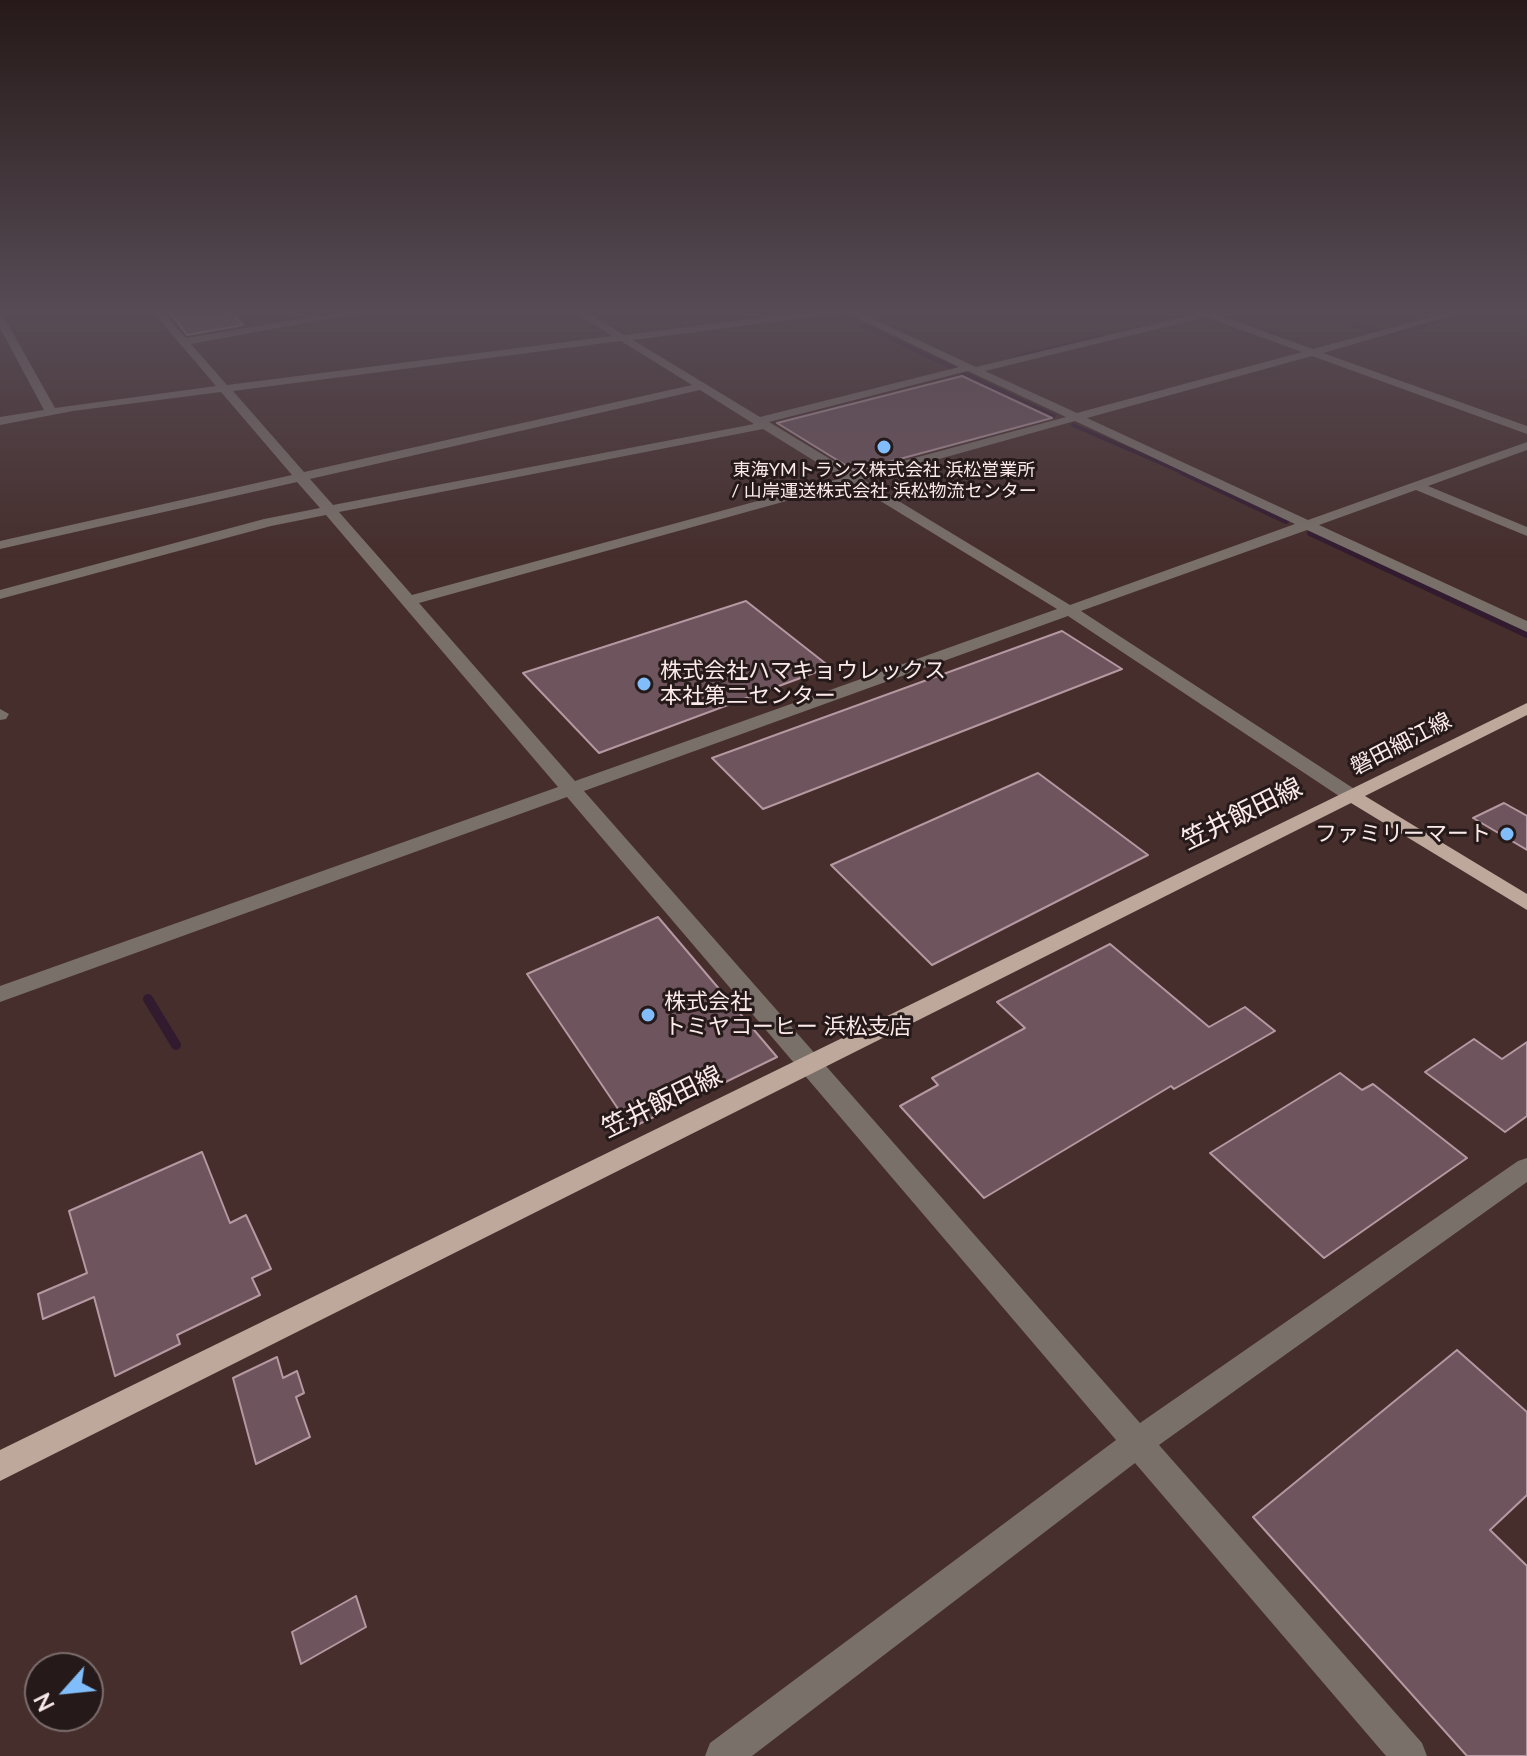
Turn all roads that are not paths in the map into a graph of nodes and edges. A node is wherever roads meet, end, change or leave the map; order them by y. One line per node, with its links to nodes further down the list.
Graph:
1 (41, 393): 10 (street)
2 (200, 393): 10 (street)
3 (227, 393): 18 (street)
4 (672, 393): 18 (street)
5 (714, 393): 13 (street)
6 (875, 393): 13 (street)
7 (1020, 393): 11 (street)
8 (1163, 393): 11 (street)
9 (1425, 393): 14 (street)
10 (51, 411): 12 (street)
11 (1076, 417): 19 (street); 22 (street)
12 (0, 421)
13 (762, 423): 19 (street); 21 (street)
14 (1527, 430)
15 (1527, 446): 16 (street)
16 (1501, 455): 17 (street); 20 (street)
17 (1527, 465)
18 (300, 476): 21 (street); 24 (street)
19 (853, 478): 26 (street); 27 (street)
20 (1415, 485): 22 (street); 23 (street)
21 (329, 509): 25 (street); 26 (street)
22 (1306, 524): 27 (street); 28 (street)
23 (1527, 532)
24 (0, 545)
25 (0, 595)
26 (408, 601): 30 (street)
27 (1067, 609): 30 (street); 31 (street)
28 (1527, 627)
29 (1527, 708): 31 (main road, 磐田細江線)
30 (569, 788): 33 (street); 34 (street)
31 (1352, 796): 32 (main road, 磐田細江線); 34 (main road, 笠井飯田線)
32 (1527, 903)
33 (0, 994)
34 (810, 1066): 36 (street); 37 (main road, 笠井飯田線)
35 (1527, 1168): 36 (street)
36 (1138, 1442): 38 (street); 39 (street)
37 (0, 1466)
38 (723, 1756)
39 (1409, 1756)

